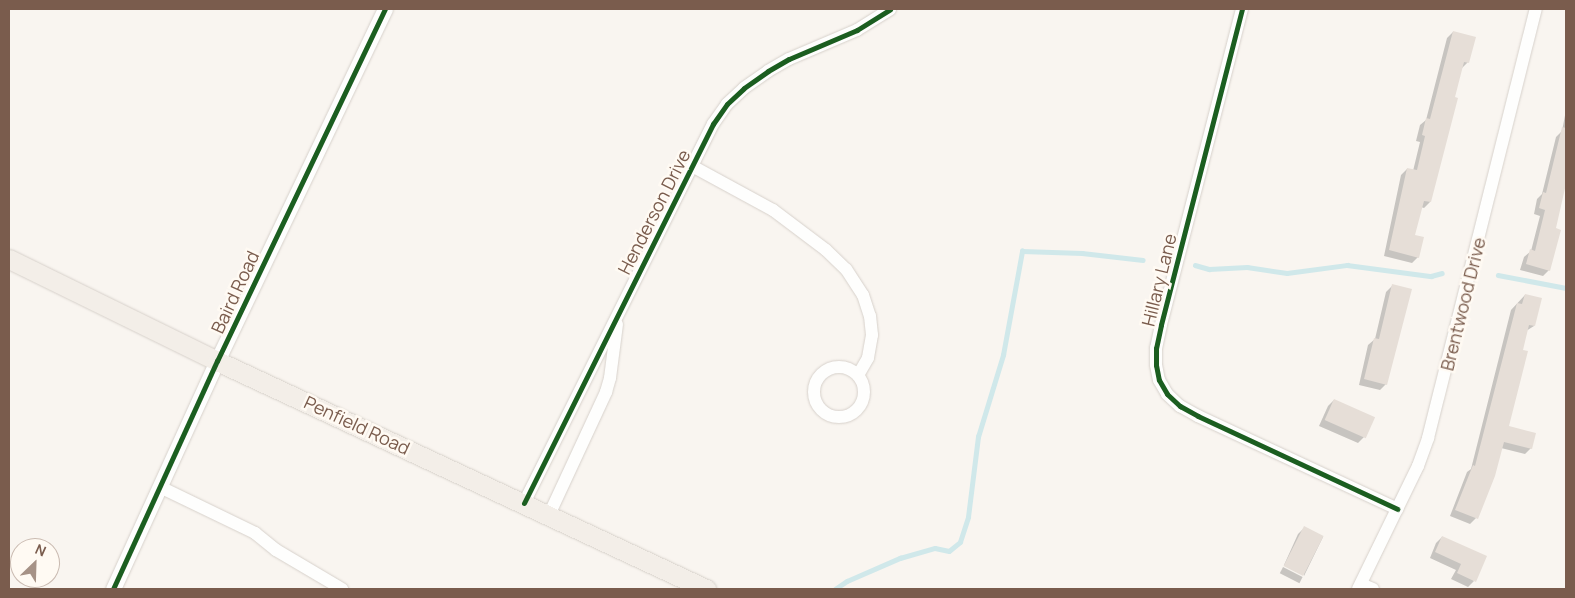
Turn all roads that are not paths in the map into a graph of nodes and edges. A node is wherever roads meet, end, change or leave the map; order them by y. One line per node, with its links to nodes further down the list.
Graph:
1 (385, 9): 8 (street, Baird Road)
2 (890, 9): 5 (street, Henderson Drive)
3 (1242, 9): 12 (street, Hillary Lane)
4 (1536, 9): 12 (street, Brentwood Drive)
5 (692, 166): 7 (street, Henderson Drive); 9 (street)
6 (9, 259): 8 (main road, Penfield Road)
7 (618, 314): 11 (street, Henderson Drive); 13 (street, Henderson Drive)
8 (217, 361): 10 (street, Baird Road); 11 (main road, Penfield Road)
9 (858, 375)
10 (160, 487): 15 (street, Baird Road); 16 (street)
11 (524, 503): 13 (main road, Penfield Road)
12 (1397, 509): 14 (street, Brentwood Drive)
13 (549, 515): 17 (main road, Penfield Road)
14 (1360, 586): 18 (street)
15 (114, 589)
16 (342, 589)
17 (706, 589)
18 (1373, 589)

